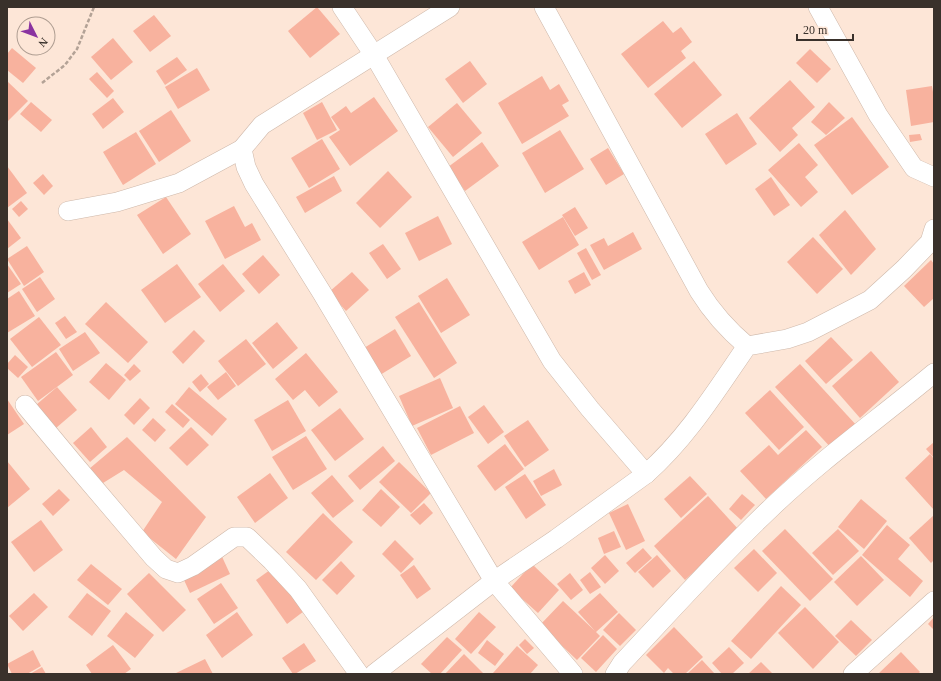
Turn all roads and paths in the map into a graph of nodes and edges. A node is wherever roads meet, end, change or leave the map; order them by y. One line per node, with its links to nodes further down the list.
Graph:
1 (94, 7): 7 (path)
2 (342, 7): 6 (street)
3 (450, 7): 6 (street)
4 (544, 7): 12 (street)
5 (818, 7): 9 (street)
6 (374, 55): 8 (street); 15 (street)
7 (42, 83)
8 (242, 149): 10 (street); 16 (street)
9 (934, 177)
10 (68, 211)
11 (934, 229): 12 (street)
12 (747, 346): 15 (street)
13 (934, 373): 21 (street)
14 (26, 405): 18 (street)
15 (646, 474): 16 (street)
16 (494, 581): 19 (street); 20 (street)
17 (934, 601): 22 (street)
18 (359, 674)
19 (374, 674)
20 (572, 674)
21 (614, 674)
22 (853, 674)

